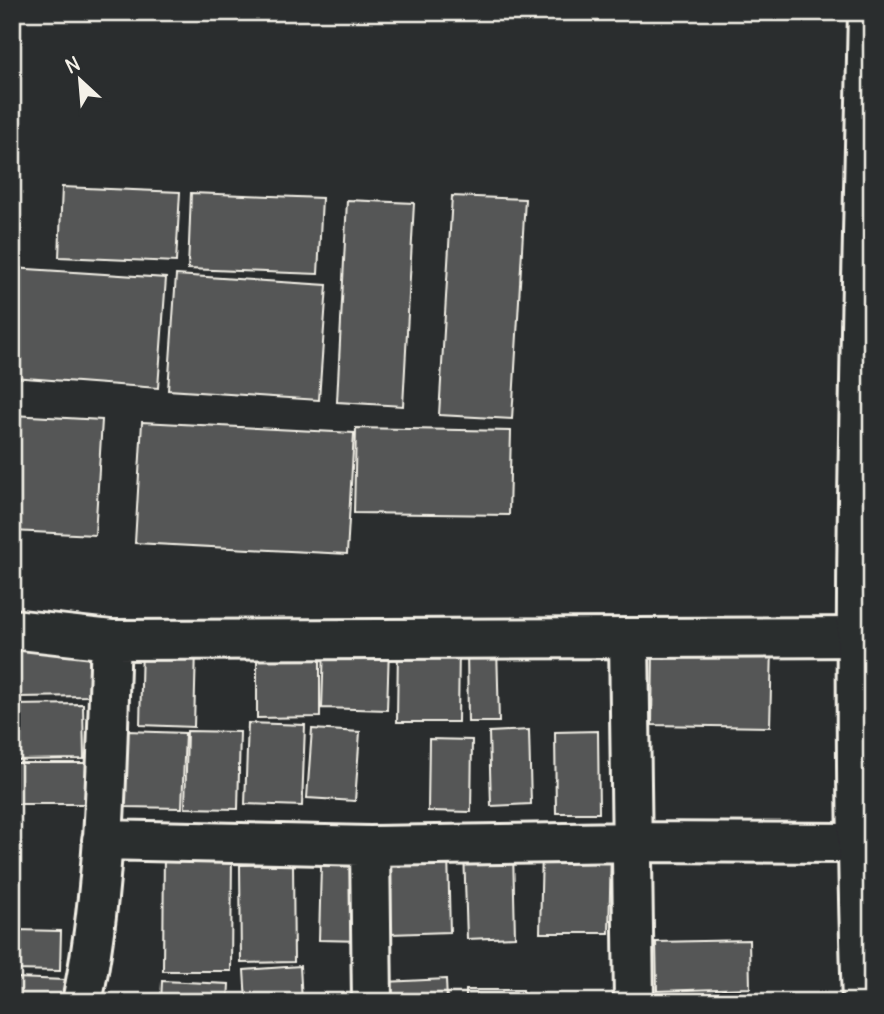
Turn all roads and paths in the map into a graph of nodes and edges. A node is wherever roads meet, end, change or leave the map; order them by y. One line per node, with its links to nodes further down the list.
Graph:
1 (868, 12): 2 (street)
2 (867, 230): 4 (street)
3 (12, 629): 6 (street)
4 (864, 637): 5 (street); 9 (street)
5 (629, 638): 6 (street); 8 (street)
6 (111, 640): 7 (street)
7 (102, 840): 10 (street); 11 (street)
8 (632, 842): 9 (street); 10 (street); 13 (street)
9 (856, 843): 14 (street)
10 (370, 846): 12 (street)
11 (82, 1002)
12 (372, 1002)
13 (634, 1002)
14 (862, 1002)

